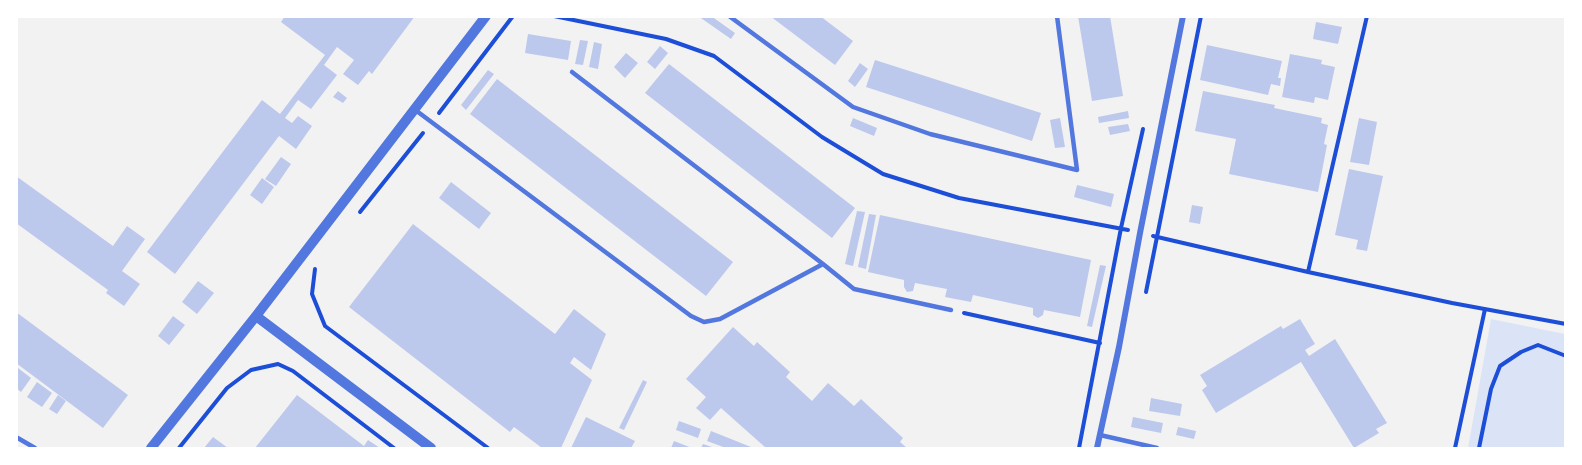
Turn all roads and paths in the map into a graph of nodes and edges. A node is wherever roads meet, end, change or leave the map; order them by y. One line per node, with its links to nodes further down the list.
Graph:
1 (486, 16): 10 (street)
2 (513, 16): 11 (path)
3 (554, 16): 14 (path)
4 (729, 16): 5 (lane)
5 (1057, 16)
6 (1184, 16): 15 (street)
7 (1201, 16): 16 (path)
8 (1367, 16): 19 (path)
9 (572, 72): 18 (lane)
10 (414, 110): 11 (lane); 23 (street)
11 (431, 122): 13 (path); 18 (lane)
12 (1143, 128): 14 (path)
13 (358, 214)
14 (1121, 228): 15 (path); 35 (path)
15 (1140, 233): 16 (path); 25 (street)
16 (1158, 237): 19 (path); 20 (path)
17 (322, 260): 34 (path)
18 (824, 264): 22 (lane)
19 (1308, 272): 21 (path)
20 (1146, 296)
21 (1485, 309): 24 (path); 38 (path)
22 (951, 310): 25 (path)
23 (256, 316): 30 (street); 33 (street)
24 (1566, 324)
25 (1119, 347): 27 (street)
26 (1566, 356): 39 (path)
27 (1100, 435): 36 (street); 37 (lane)
28 (16, 437): 29 (lane)
29 (35, 448)
30 (151, 448)
31 (179, 448): 32 (path)
32 (394, 448)
33 (431, 448)
34 (488, 448)
35 (1079, 448)
36 (1097, 448)
37 (1157, 448)
38 (1455, 448)
39 (1479, 448)

